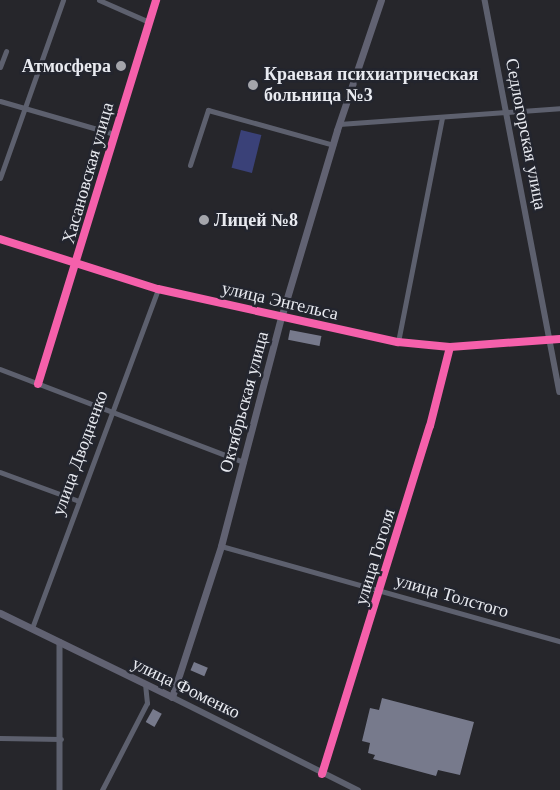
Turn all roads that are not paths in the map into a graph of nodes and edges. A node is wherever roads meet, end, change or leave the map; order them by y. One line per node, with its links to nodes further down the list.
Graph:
1 (62, 0): 11 (street)
2 (99, 0): 6 (street)
3 (156, 0): 6 (street, Хасановская улица)
4 (381, 0): 14 (main road, Октябрьская улица)
5 (485, 0): 12 (street, Седлогорская улица)
6 (149, 22): 15 (street, Хасановская улица)
7 (6, 51): 8 (street)
8 (0, 67)
9 (0, 101): 11 (street)
10 (560, 108): 12 (street)
11 (24, 109): 15 (street); 18 (street)
12 (508, 113): 13 (street); 24 (street, Седлогорская улица)
13 (442, 118): 14 (street); 25 (street)
14 (339, 124): 16 (main road, Октябрьская улица)
15 (114, 134): 20 (street, Хасановская улица)
16 (333, 145): 17 (street); 22 (main road, Октябрьская улица)
17 (190, 165)
18 (0, 178)
19 (0, 239): 20 (street, улица Энгельса)
20 (78, 264): 21 (street, улица Энгельса); 28 (street, Хасановская улица)
21 (158, 289): 22 (street, улица Энгельса); 30 (street, улица Дводненко)
22 (281, 318): 25 (street, улица Энгельса); 31 (main road, Октябрьская улица)
23 (560, 339): 24 (street, улица Энгельса)
24 (552, 340): 26 (street, улица Энгельса); 29 (street, Седлогорская улица)
25 (398, 342): 26 (street, улица Энгельса)
26 (450, 347): 35 (street, улица Гоголя)
27 (0, 369): 28 (street)
28 (38, 384): 30 (street)
29 (560, 392)
30 (110, 414): 31 (street); 33 (street, улица Дводненко)
31 (244, 462): 34 (main road, Октябрьская улица)
32 (0, 472): 33 (street)
33 (79, 501): 37 (street, улица Дводненко)
34 (221, 546): 35 (street, улица Толстого); 41 (main road, Октябрьская улица)
35 (381, 590): 38 (street, улица Толстого); 44 (street, улица Гоголя)
36 (0, 613): 37 (main road, улица Фоменко)
37 (32, 628): 39 (main road, улица Фоменко)
38 (560, 641)
39 (60, 642): 40 (main road, улица Фоменко); 43 (street)
40 (145, 685): 41 (main road, улица Фоменко); 46 (street)
41 (172, 697): 44 (street, улица Фоменко)
42 (0, 738): 43 (street)
43 (61, 739): 45 (street)
44 (322, 774): 47 (street, улица Фоменко)
45 (60, 790)
46 (102, 790)
47 (358, 790)

